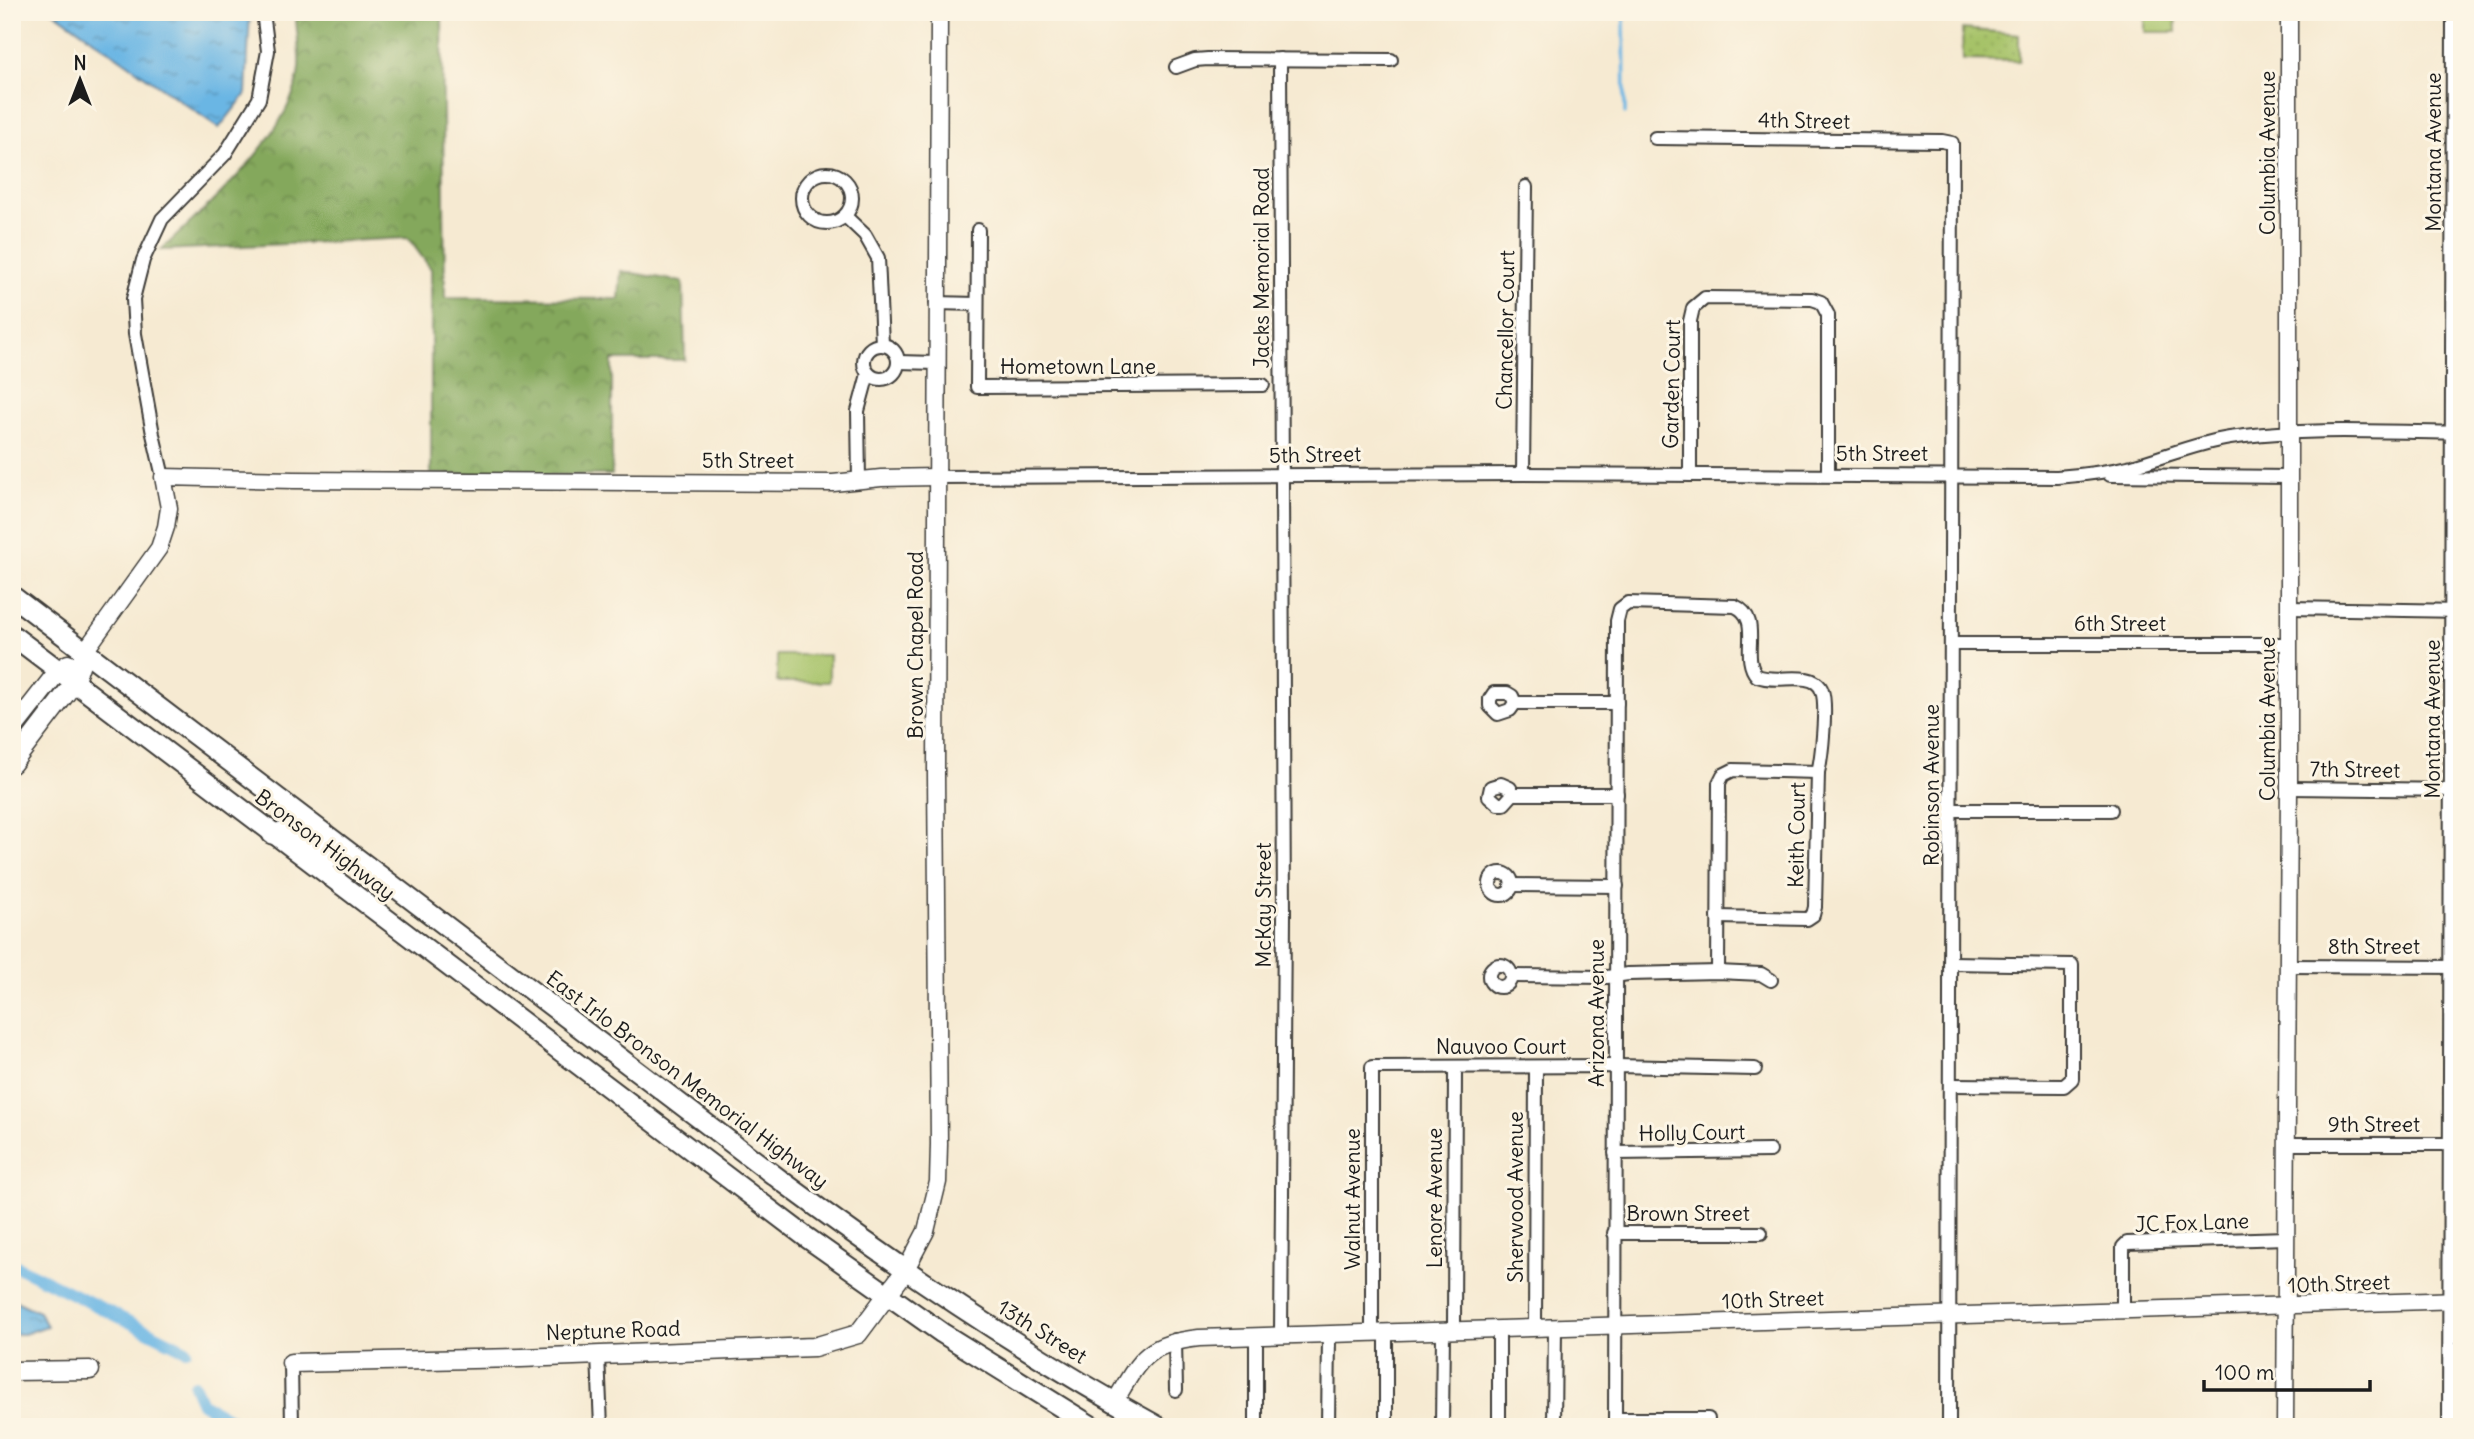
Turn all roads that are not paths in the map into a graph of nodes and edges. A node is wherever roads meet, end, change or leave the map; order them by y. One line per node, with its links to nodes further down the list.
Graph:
1 (263, 12): 28 (street)
2 (939, 12): 14 (street, Brown Chapel Road)
3 (2289, 12): 21 (street, Columbia Avenue)
4 (2453, 12): 10 (street, Montana Avenue)
5 (1280, 60): 6 (street); 7 (street); 30 (street, Jacks Memorial Road)
6 (1391, 60)
7 (1176, 67)
8 (1654, 138): 9 (street, 4th Street)
9 (1952, 144): 27 (street, Robinson Avenue)
10 (2457, 154): 22 (street, Montana Avenue)
11 (1526, 187): 23 (street, Chancellor Court)
12 (845, 216): 12 (street); 16 (street)
13 (978, 230): 15 (street, Hometown Lane)
14 (936, 303): 15 (street); 18 (street, Brown Chapel Road)
15 (977, 304): 20 (street, Hometown Lane)
16 (882, 344): 17 (street); 19 (street)
17 (898, 362): 18 (street); 19 (street)
18 (937, 363): 29 (street, Brown Chapel Road)
19 (868, 374): 32 (street)
20 (1263, 385)
21 (2289, 433): 22 (street, 5th Street); 24 (street, 5th Street); 31 (street, Columbia Avenue)
22 (2457, 433): 35 (street, Montana Avenue)
23 (1523, 474): 25 (street, 5th Street); 30 (street, 5th Street)
24 (2092, 474): 27 (street, 5th Street); 31 (street)
25 (1690, 475): 26 (street, 5th Street); 26 (street, Garden Court)
26 (1828, 475): 27 (street, 5th Street)
27 (1952, 475): 37 (street, Robinson Avenue)
28 (163, 477): 32 (street, 5th Street); 39 (street)
29 (937, 477): 30 (street, 5th Street); 32 (street, 5th Street); 83 (street, Brown Chapel Road)
30 (1283, 477): 96 (street, McKay Street)
31 (2289, 477): 34 (street, Columbia Avenue)
32 (859, 481)
33 (12, 596): 39 (highway, Bronson Highway)
34 (2289, 608): 35 (street); 38 (street, Columbia Avenue)
35 (2457, 611): 48 (street, Montana Avenue)
36 (12, 635): 40 (highway, Bronson Highway)
37 (1952, 643): 38 (street, 6th Street); 51 (street, Robinson Avenue)
38 (2289, 644): 47 (street, Columbia Avenue)
39 (85, 652): 40 (main road); 41 (main road); 54 (highway, Bronson Highway)
40 (58, 670): 41 (highway, Bronson Highway); 44 (main road)
41 (74, 683): 45 (main road); 53 (highway, Bronson Highway)
42 (1515, 702): 43 (street)
43 (1617, 703): 46 (street, Arizona Avenue); 50 (street, Arizona Avenue)
44 (12, 730)
45 (12, 764)
46 (1818, 772): 57 (street, Keith Court); 57 (street, Keith Court)
47 (2289, 788): 48 (street, 7th Street); 62 (street, Columbia Avenue)
48 (2457, 790): 63 (street, Montana Avenue)
49 (1513, 794): 50 (street)
50 (1617, 794): 56 (street, Arizona Avenue)
51 (1952, 810): 52 (street); 60 (street, Robinson Avenue)
52 (2111, 810)
53 (272, 834): 54 (highway); 59 (highway, Bronson Highway)
54 (369, 868): 58 (highway, Bronson Highway)
55 (1511, 885): 56 (street)
56 (1617, 886): 65 (street, Arizona Avenue)
57 (1718, 917): 64 (street)
58 (443, 924): 61 (highway, East Irlo Bronson Memorial Highway)
59 (432, 954): 61 (highway); 68 (highway, Bronson Highway)
60 (1951, 963): 75 (street, Robinson Avenue); 75 (street)
61 (497, 965): 69 (highway, East Irlo Bronson Memorial Highway)
62 (2287, 966): 63 (street, 8th Street); 76 (street, Columbia Avenue)
63 (2457, 967): 77 (street, Montana Avenue)
64 (1718, 972): 65 (street); 67 (street)
65 (1617, 975): 66 (street); 72 (street, Arizona Avenue)
66 (1511, 976)
67 (1771, 981)
68 (477, 989): 69 (highway); 84 (highway, Bronson Highway)
69 (584, 1030): 83 (highway, East Irlo Bronson Memorial Highway)
70 (1372, 1066): 71 (street, Nauvoo Court); 94 (street, Walnut Avenue)
71 (1455, 1066): 73 (street, Nauvoo Court); 93 (street, Lenore Avenue)
72 (1616, 1066): 73 (street, Nauvoo Court); 74 (street, Nauvoo Court); 79 (street, Arizona Avenue)
73 (1536, 1067): 91 (street, Sherwood Avenue)
74 (1755, 1069)
75 (1951, 1085): 88 (street, Robinson Avenue)
76 (2286, 1144): 77 (street, 9th Street); 82 (street, Columbia Avenue)
77 (2456, 1144): 85 (street, Montana Avenue)
78 (1770, 1152): 79 (street, Holly Court)
79 (1615, 1153): 80 (street, Arizona Avenue)
80 (1614, 1233): 81 (street, Brown Street); 89 (street, Arizona Avenue)
81 (1761, 1233)
82 (2286, 1238): 86 (street, Columbia Avenue); 87 (street, JC Fox Lane)
83 (905, 1271): 84 (main road, Neptune Road); 104 (highway, 13th Street)
84 (888, 1297): 99 (main road, Neptune Road); 110 (highway)
85 (2456, 1300): 86 (street, 10th Street); 119 (street, Montana Avenue)
86 (2285, 1307): 87 (street, 10th Street); 118 (street, Columbia Avenue)
87 (2123, 1311): 88 (street, 10th Street)
88 (1951, 1315): 89 (street, 10th Street); 117 (street, Robinson Avenue)
89 (1614, 1326): 90 (street, 10th Street); 107 (street, Arizona Avenue)
90 (1555, 1327): 91 (street, 10th Street); 116 (street)
91 (1535, 1328): 92 (street, 10th Street)
92 (1499, 1329): 93 (street, 10th Street); 115 (street)
93 (1448, 1331): 94 (street, 10th Street); 114 (street, Lenore Avenue)
94 (1379, 1332): 95 (street, 10th Street); 113 (street, Walnut Avenue)
95 (1329, 1334): 96 (street, 10th Street); 112 (street)
96 (1281, 1335): 97 (street, 10th Street)
97 (1256, 1336): 98 (street, 10th Street); 106 (street)
98 (1175, 1340): 103 (street); 104 (street, 10th Street)
99 (598, 1355): 100 (main road, Neptune Road); 109 (street)
100 (291, 1363): 108 (street)
101 (90, 1370): 102 (main road)
102 (12, 1371)
103 (1176, 1390)
104 (1114, 1403): 111 (highway, 13th Street)
105 (1708, 1419): 107 (street)
106 (1256, 1421)
107 (1615, 1423)
108 (292, 1427)
109 (601, 1427)
110 (1093, 1427)
111 (1159, 1427)
112 (1328, 1427)
113 (1386, 1427)
114 (1442, 1427)
115 (1499, 1427)
116 (1554, 1427)
117 (1949, 1427)
118 (2285, 1427)
119 (2449, 1427)

